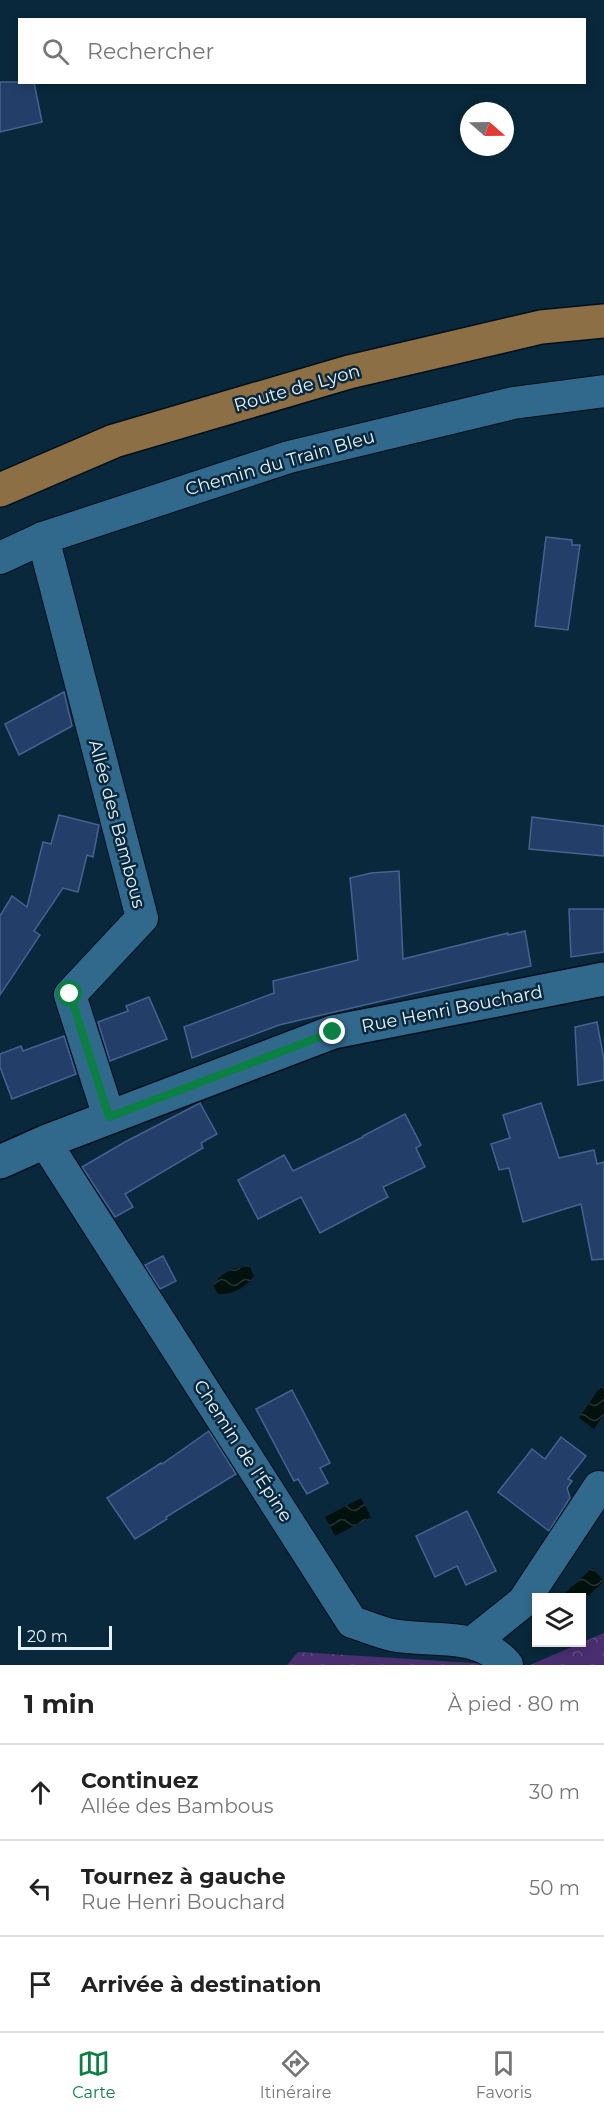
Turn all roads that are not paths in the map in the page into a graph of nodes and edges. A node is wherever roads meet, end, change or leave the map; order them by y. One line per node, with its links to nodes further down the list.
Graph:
1 (604, 321): 3 (main road, Route de Lyon)
2 (604, 391): 4 (street, Chemin du Train Bleu)
3 (0, 490)
4 (43, 538): 5 (street, Chemin du Train Bleu); 7 (street, Allée des Bambous)
5 (0, 558)
6 (604, 979): 7 (street, Rue Henri Bouchard)
7 (109, 1117): 8 (street, Rue Henri Bouchard)
8 (45, 1142): 9 (street, Rue Henri Bouchard); 11 (street, Chemin de l'Épine)
9 (0, 1162)
10 (599, 1487): 11 (street)
11 (472, 1642): 12 (street, Chemin de l'Épine)
12 (507, 1665)

